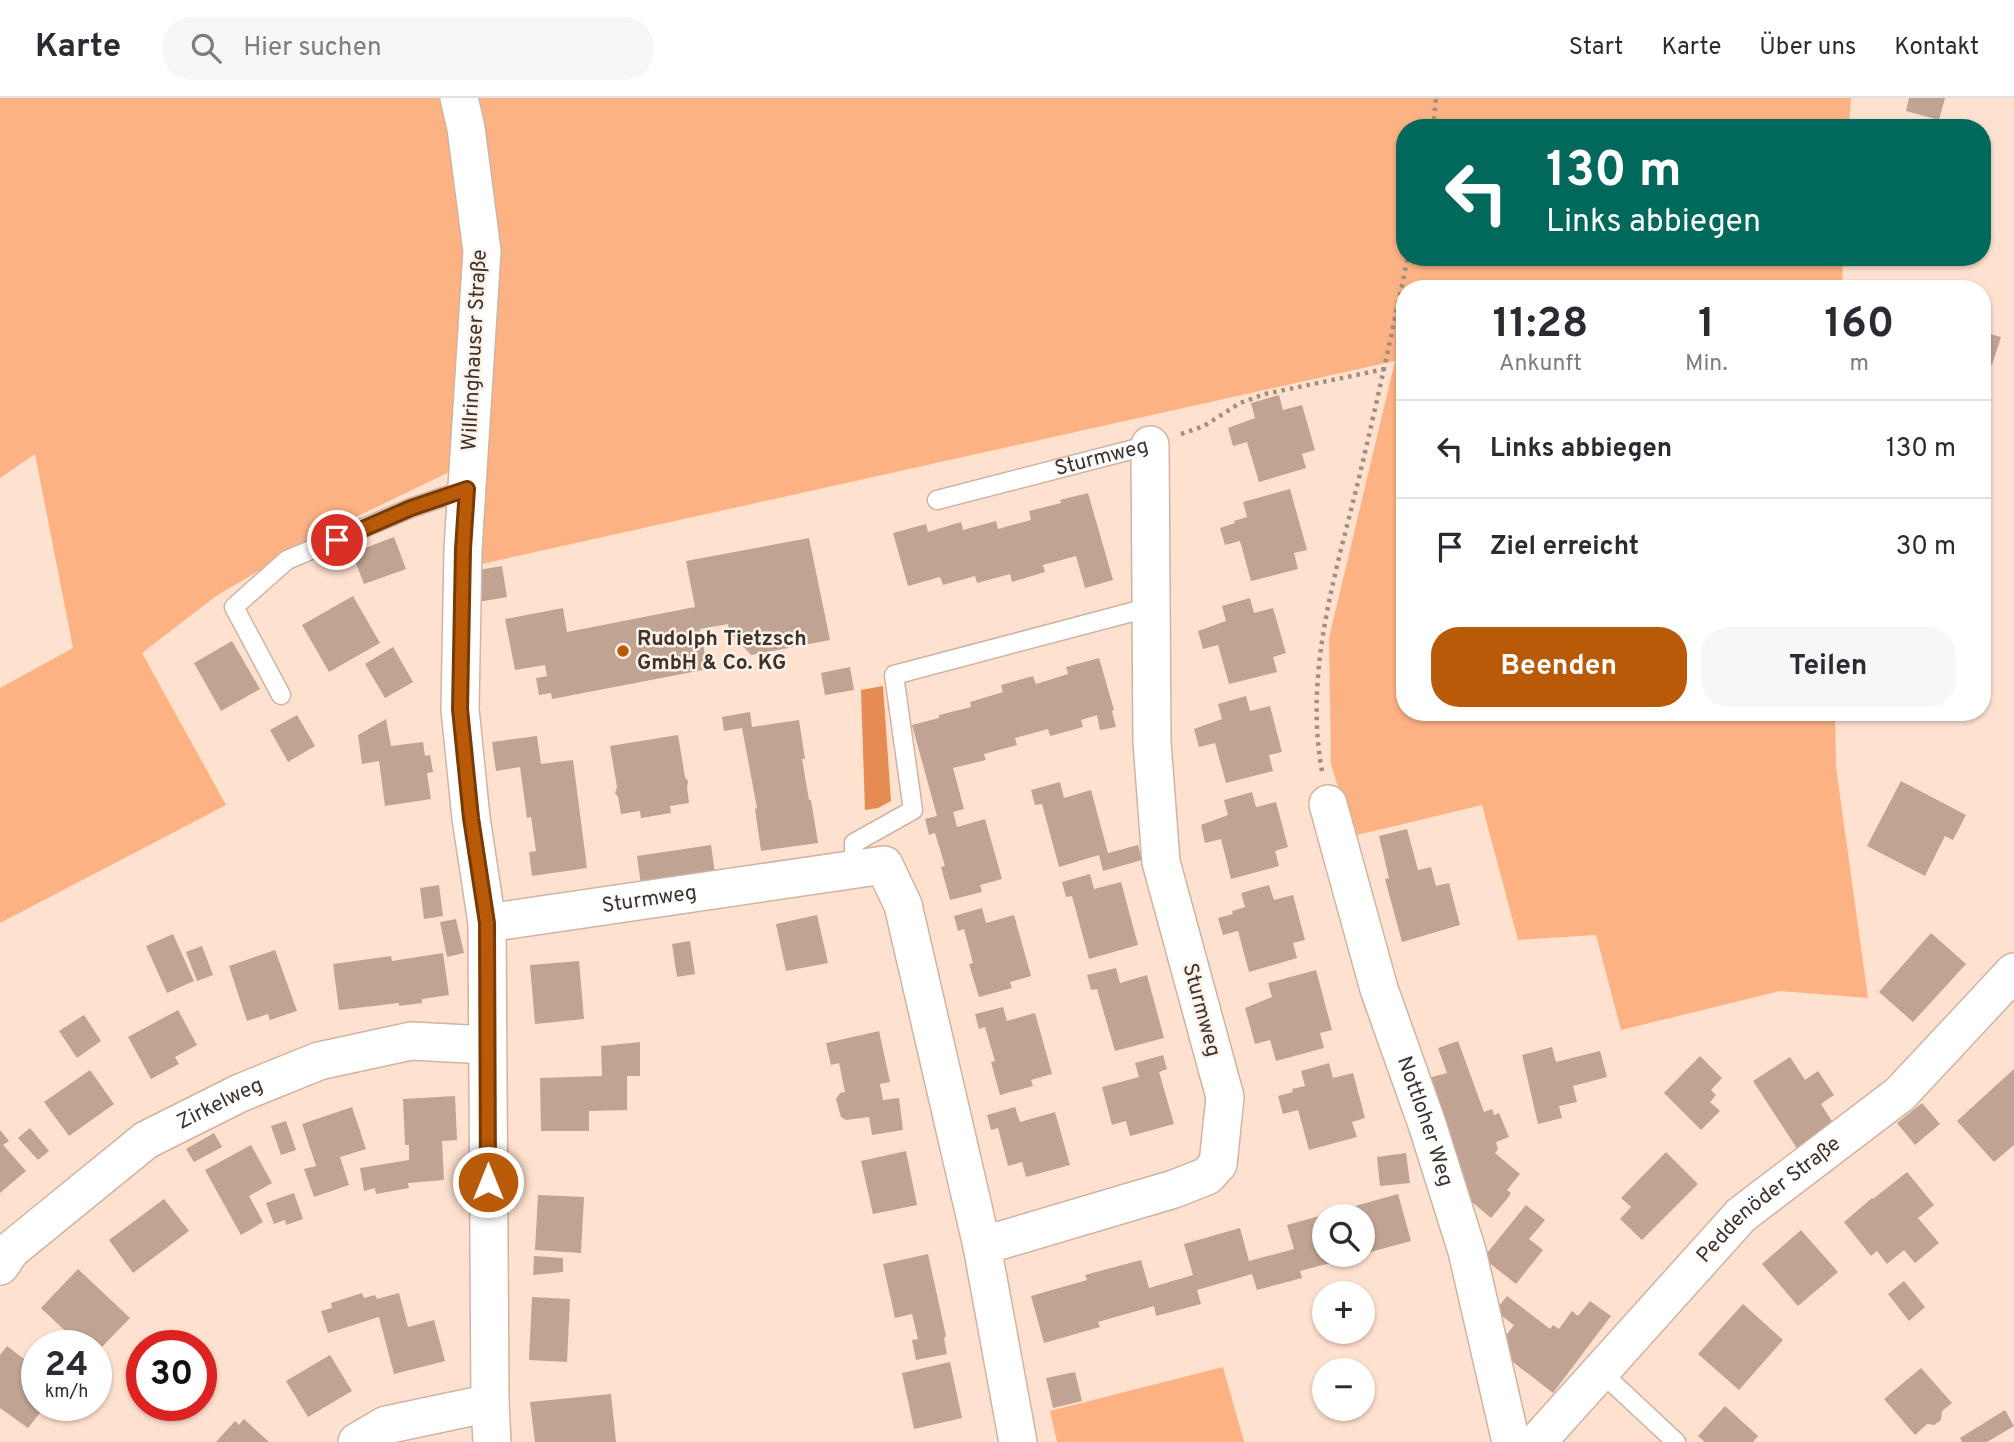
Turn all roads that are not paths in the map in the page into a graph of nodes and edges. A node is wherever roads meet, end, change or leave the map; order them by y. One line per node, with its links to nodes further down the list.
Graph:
1 (459, 98): 3 (street, Willringhauser Straße)
2 (1150, 445): 4 (lane, Sturmweg); 5 (street, Sturmweg)
3 (467, 489): 6 (lane); 9 (street, Willringhauser Straße)
4 (937, 500)
5 (1151, 607): 8 (lane); 12 (street, Sturmweg)
6 (281, 695)
7 (1328, 804): 19 (street, Nottloher Weg)
8 (854, 870): 9 (street, Sturmweg); 12 (street, Sturmweg)
9 (487, 923): 11 (street, Willringhauser Straße)
10 (2014, 972): 14 (street, Peddenöder Straße)
11 (487, 1045): 13 (street, Zirkelweg); 15 (street, Willringhauser Straße)
12 (982, 1246): 18 (street, Sturmweg)
13 (0, 1266)
14 (1601, 1372): 20 (street, Peddenöder Straße); 21 (lane)
15 (490, 1403): 16 (street); 17 (street, Willringhauser Straße)
16 (356, 1442)
17 (492, 1442)
18 (1018, 1442)
19 (1511, 1442)
20 (1537, 1442)
21 (1676, 1442)

